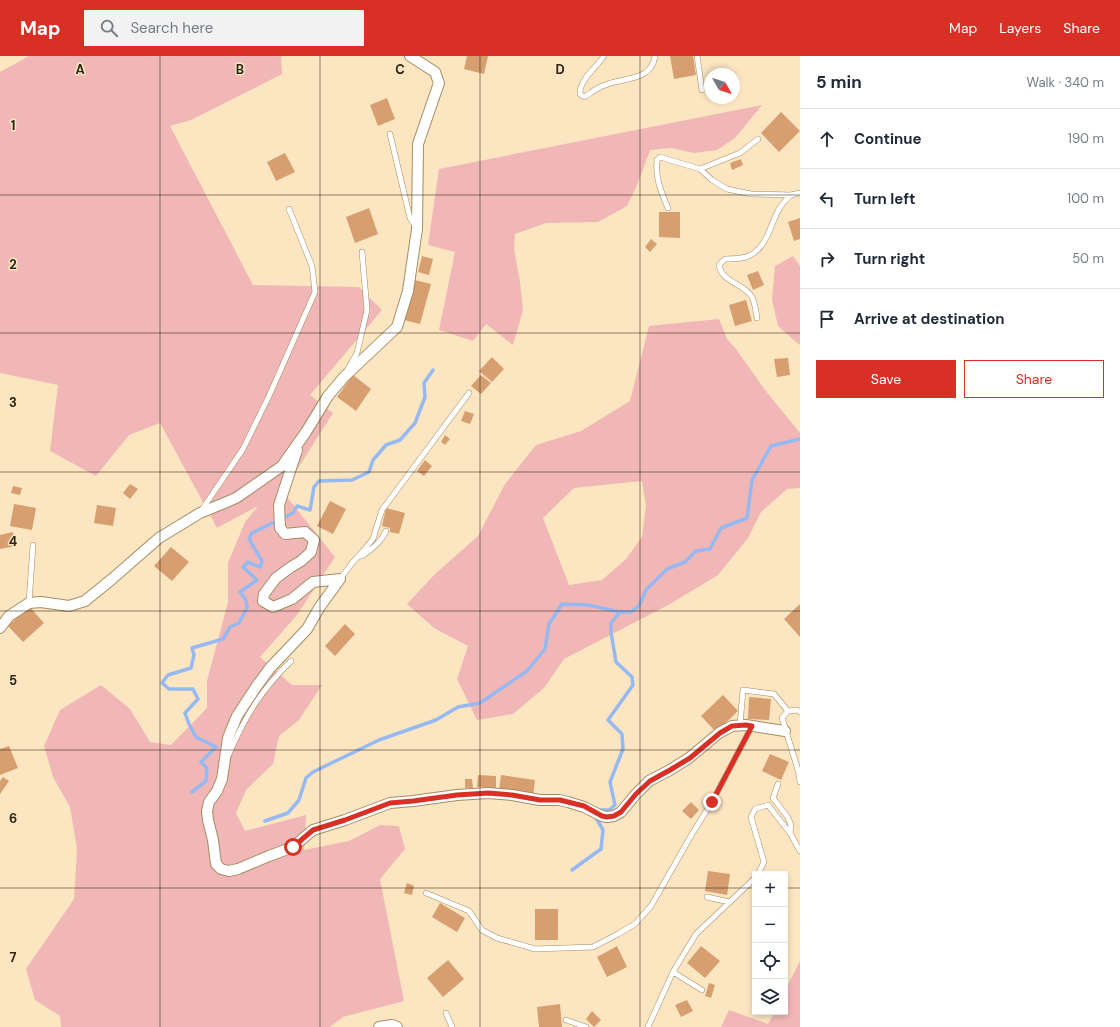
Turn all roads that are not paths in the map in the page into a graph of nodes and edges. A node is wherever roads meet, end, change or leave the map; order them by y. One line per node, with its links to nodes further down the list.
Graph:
1 (410, 56): 13 (street)
2 (604, 56): 3 (lane)
3 (655, 56)
4 (696, 56): 5 (lane)
5 (702, 90)
6 (390, 134): 13 (lane)
7 (758, 140): 8 (lane)
8 (700, 170): 10 (lane); 11 (lane)
9 (800, 193): 10 (lane)
10 (791, 195): 15 (lane)
11 (668, 208)
12 (289, 209): 19 (lane)
13 (417, 229): 16 (street)
14 (362, 252): 16 (lane)
15 (757, 318)
16 (344, 377): 18 (street)
17 (469, 393): 22 (lane)
18 (300, 440): 19 (street); 23 (street)
19 (200, 513): 24 (street)
20 (386, 531): 22 (lane)
21 (34, 545): 24 (lane)
22 (353, 562): 23 (lane)
23 (340, 579): 32 (street)
24 (29, 603): 25 (street)
25 (0, 628)
26 (291, 660): 32 (lane)
27 (788, 711): 28 (lane); 29 (lane); 31 (lane)
28 (800, 712)
29 (740, 725): 30 (street); 32 (street)
30 (752, 726): 31 (street); 40 (lane)
31 (785, 731): 33 (lane)
32 (223, 771)
33 (799, 773): 34 (lane)
34 (800, 782)
35 (778, 784): 36 (lane)
36 (790, 833): 37 (lane); 38 (lane)
37 (800, 851)
38 (760, 871)
39 (752, 881): 42 (lane)
40 (426, 893)
41 (707, 897): 42 (lane)
42 (729, 902): 43 (lane)
43 (673, 972): 44 (lane); 51 (lane)
44 (702, 990)
45 (446, 1013): 49 (lane)
46 (566, 1020): 50 (lane)
47 (379, 1027): 48 (street)
48 (397, 1027)
49 (452, 1027)
50 (586, 1027)
51 (648, 1027)

